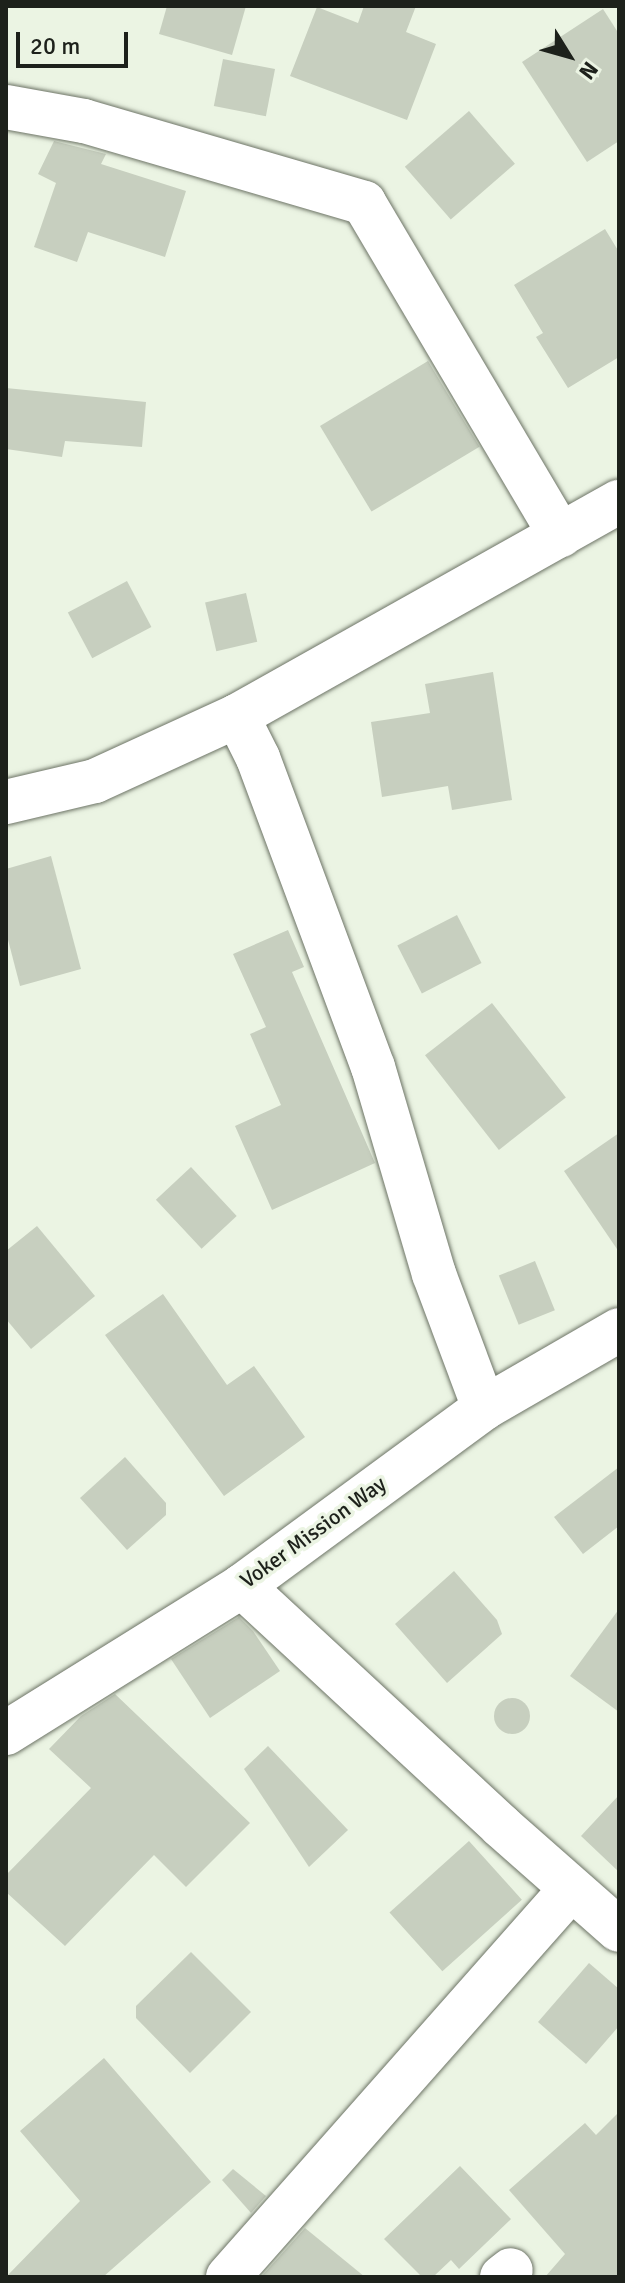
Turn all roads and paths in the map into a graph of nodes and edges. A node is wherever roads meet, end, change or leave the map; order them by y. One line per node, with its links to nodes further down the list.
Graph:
1 (6, 107): 3 (street)
2 (619, 502): 3 (street)
3 (560, 535): 4 (street)
4 (237, 716): 5 (street); 7 (street)
5 (6, 802)
6 (619, 1330): 7 (street, Voker Mission Way)
7 (484, 1408): 8 (street, Voker Mission Way)
8 (242, 1586): 9 (street, Voker Mission Way); 10 (street)
9 (6, 1733)
10 (571, 1889): 11 (street); 12 (street)
11 (619, 1930)
12 (228, 2277)

